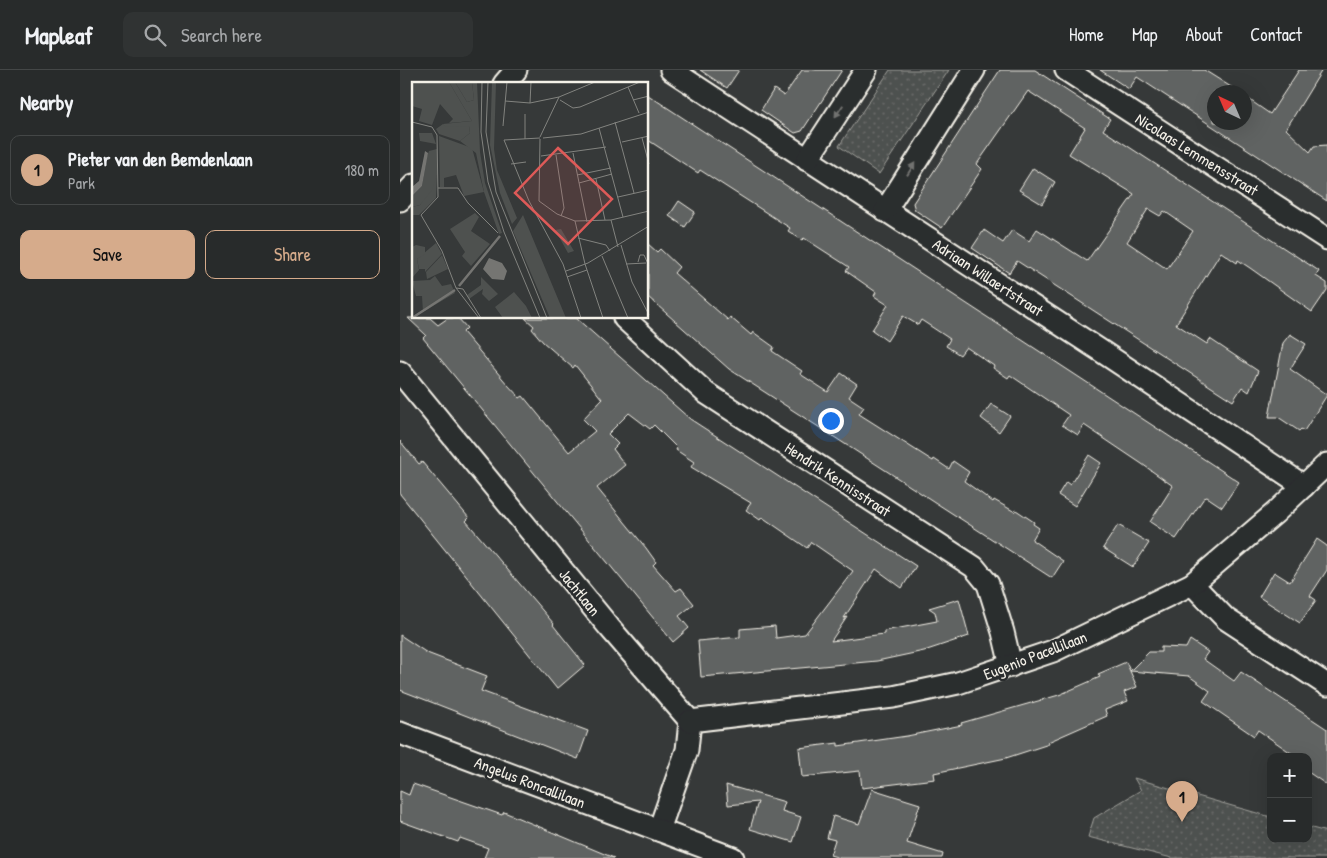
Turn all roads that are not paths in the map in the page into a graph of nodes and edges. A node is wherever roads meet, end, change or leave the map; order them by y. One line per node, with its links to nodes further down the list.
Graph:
1 (516, 70): 6 (street)
2 (671, 70): 7 (street, Adriaan Willaertstraat)
3 (866, 70): 7 (street, one-way to 7)
4 (974, 70): 10 (street, one-way to 4)
5 (1066, 70): 11 (street, Nicolaas Lemmensstraat)
6 (506, 82)
7 (807, 160): 10 (street, Adriaan Willaertstraat)
8 (412, 187): 9 (street)
9 (400, 200)
10 (885, 211): 15 (street, Adriaan Willaertstraat)
11 (1327, 239)
12 (625, 319): 17 (street, Hendrik Kennisstraat)
13 (400, 372): 19 (street, Jachtlaan)
14 (1327, 464): 15 (street, Eugenio Pacellilaan)
15 (1304, 486): 16 (street, Eugenio Pacellilaan)
16 (1192, 584): 17 (street, Eugenio Pacellilaan); 18 (street)
17 (1011, 666): 19 (street, Eugenio Pacellilaan)
18 (1327, 685)
19 (690, 721): 21 (street)
20 (400, 733): 21 (street, Angelus Roncallilaan)
21 (659, 830): 22 (street, Angelus Roncallilaan)
22 (733, 858)

